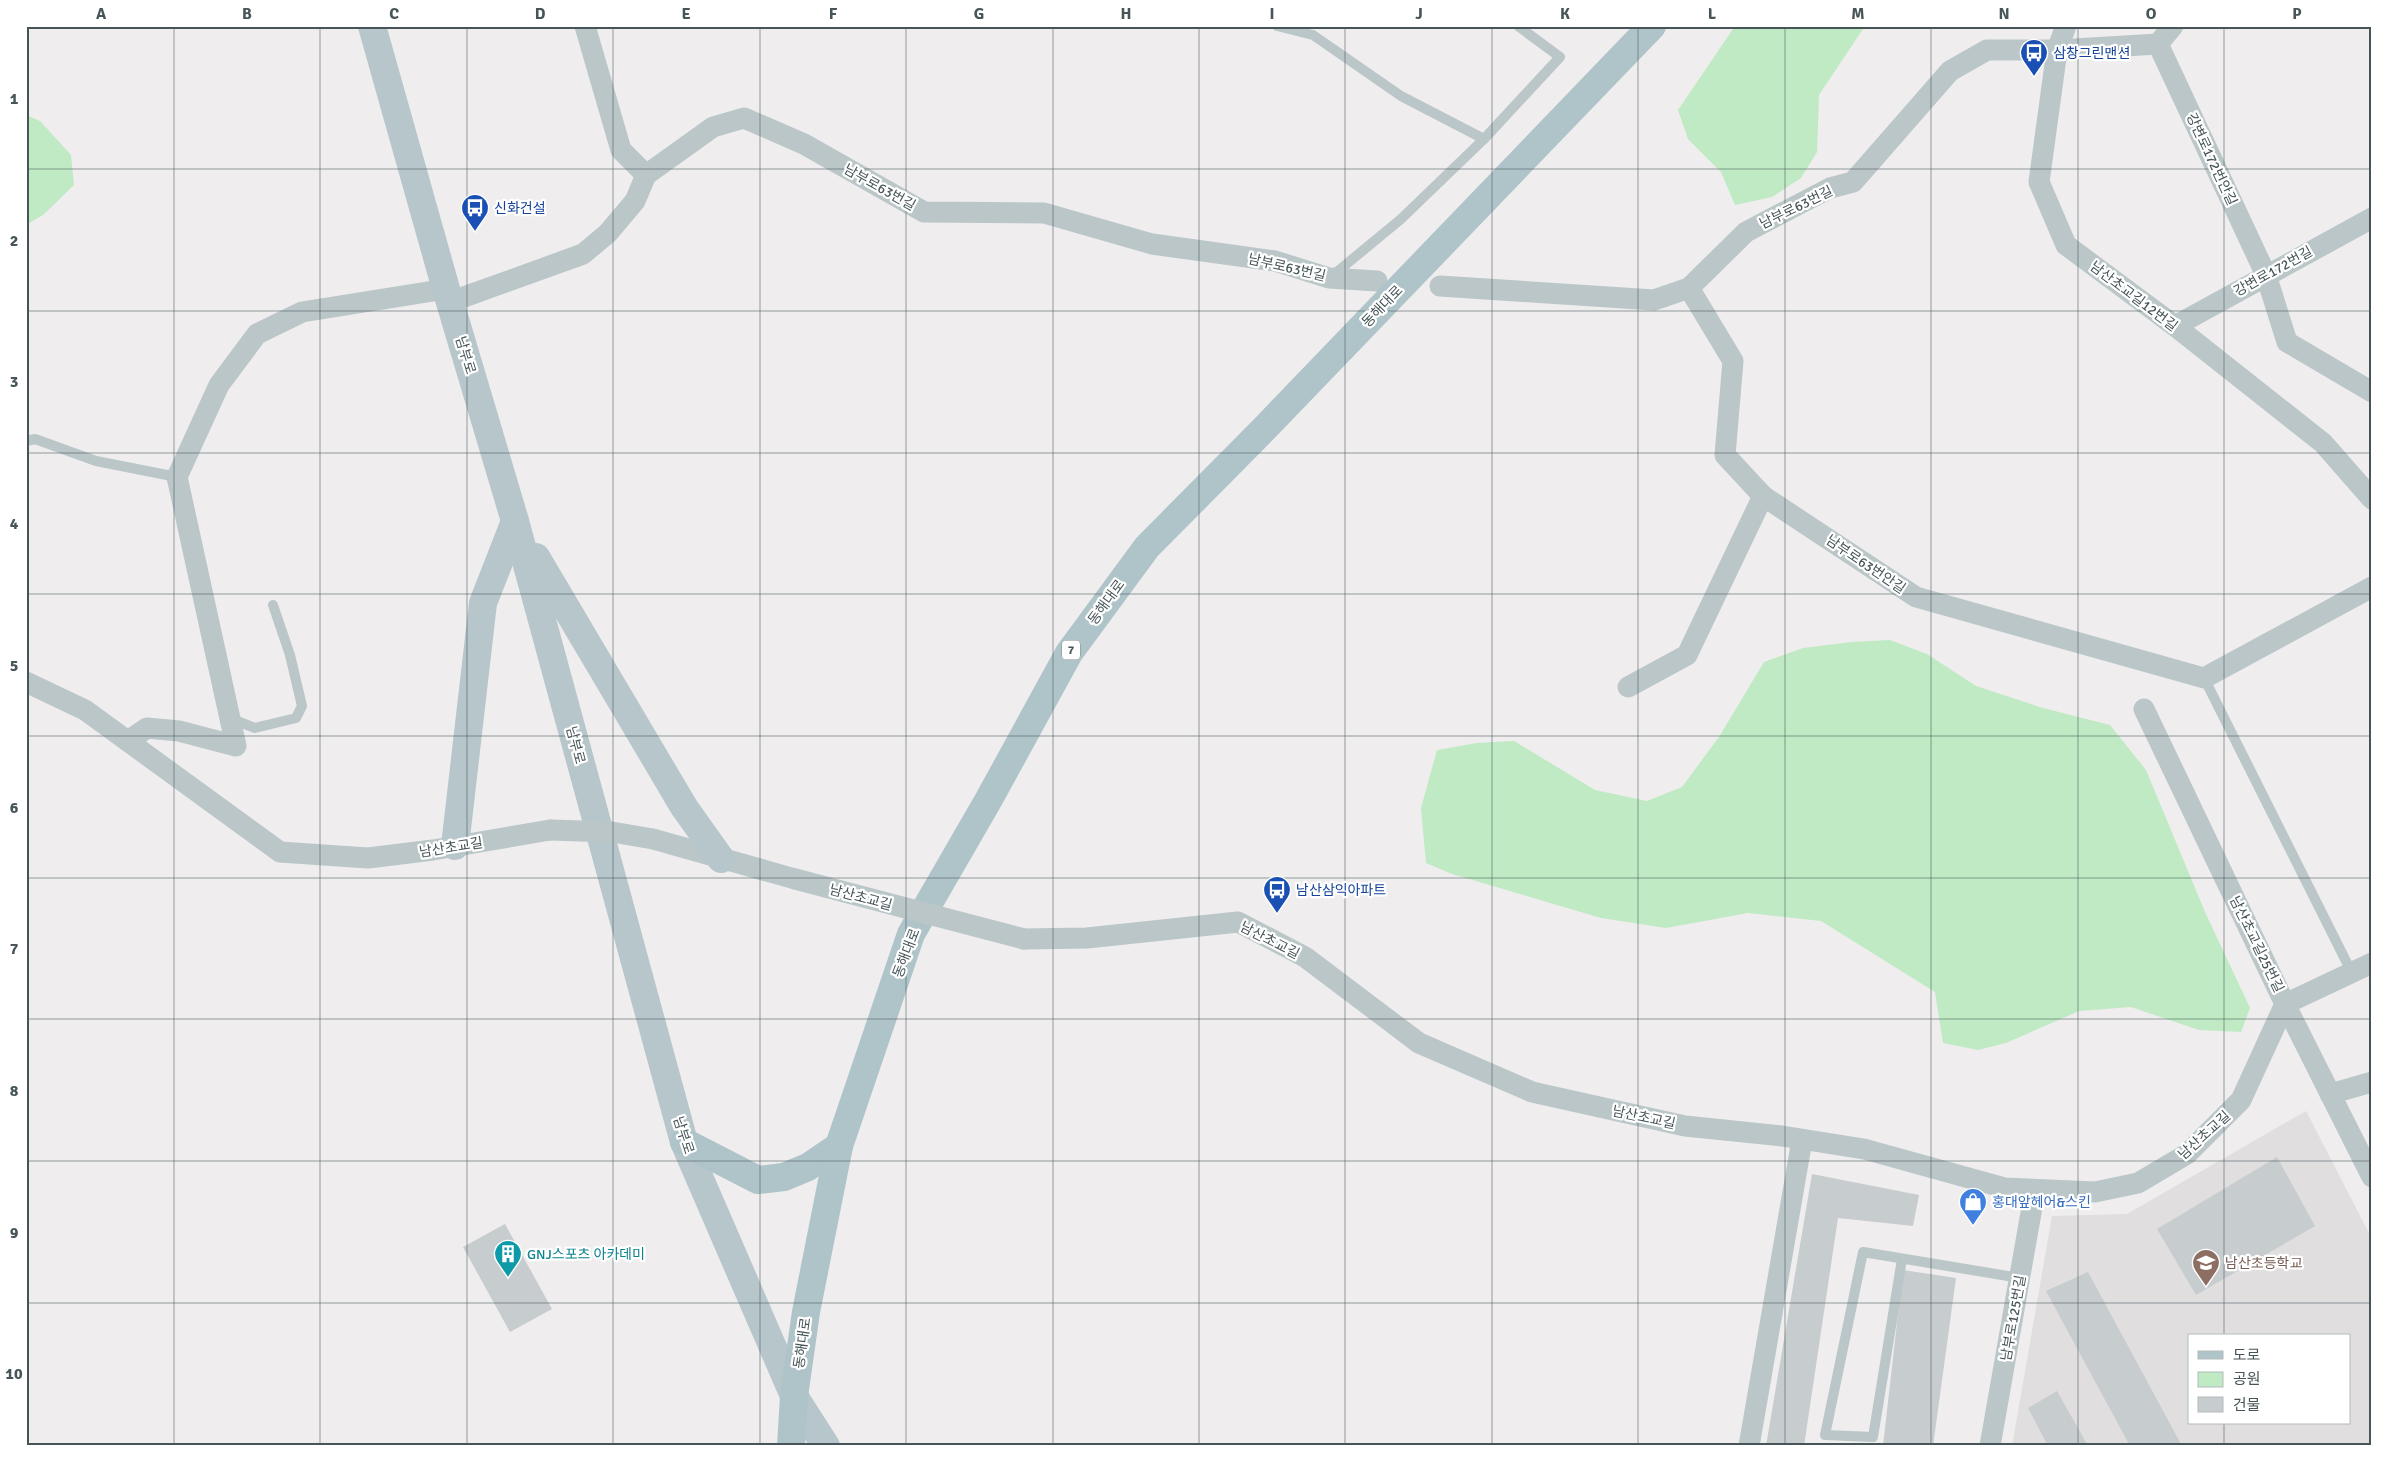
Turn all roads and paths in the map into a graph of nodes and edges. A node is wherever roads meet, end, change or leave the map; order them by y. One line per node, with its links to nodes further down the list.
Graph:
1 (372, 26): 18 (street, 남부로)
2 (584, 26): 11 (street)
3 (1277, 26): 10 (lane)
4 (1518, 26): 10 (lane)
5 (1652, 26): 43 (main road, 동해대로 / 7)
6 (2066, 26): 9 (street, 남산초교길12번길)
7 (2173, 26): 8 (street)
8 (2158, 44): 9 (street, 남부로63번길); 13 (street, 강변로172번안길)
9 (2058, 50): 17 (street, 남부로63번길); 19 (street, 남산초교길12번길)
10 (1484, 139): 14 (lane)
11 (646, 175): 14 (street, 남부로63번길); 18 (street, 남부로63번길)
12 (2372, 218): 13 (street, 강변로172번길)
13 (2266, 275): 19 (street, 강변로172번길); 20 (street, 강변로172번안길)
14 (1329, 278): 15 (street, 남부로63번길)
15 (1377, 281)
16 (1440, 286): 17 (street, 남부로63번길)
17 (1688, 288): 23 (street, 남부로63번안길)
18 (448, 295): 22 (street, 남부로63번길); 25 (street, 남부로)
19 (2175, 326): 24 (street, 남산초교길12번길)
20 (2372, 392)
21 (26, 441): 22 (lane)
22 (177, 477): 32 (street)
23 (1763, 496): 28 (street, 남부로63번안길); 30 (street)
24 (2372, 499)
25 (515, 521): 34 (street); 35 (street); 42 (street, 남부로)
26 (2372, 587): 28 (street)
27 (273, 605): 32 (lane)
28 (2204, 678): 37 (lane)
29 (26, 682): 33 (street, 남산초교길)
30 (1628, 687)
31 (2144, 709): 38 (street, 남산초교길25번길)
32 (232, 719): 33 (street)
33 (128, 741): 34 (street, 남산초교길)
34 (455, 846): 35 (street, 남산초교길, bridge)
35 (721, 860): 41 (street, 남산초교길, bridge)
36 (2372, 963): 37 (street)
37 (2352, 973): 38 (street)
38 (2285, 1004): 40 (street, 남산초교길25번길); 45 (street, 남산초교길)
39 (2372, 1082): 40 (street)
40 (2330, 1094): 44 (street, 남산초교길25번길)
41 (1802, 1140): 45 (street, 남산초교길); 51 (street)
42 (684, 1142): 43 (main road); 48 (street, 남부로)
43 (839, 1146): 48 (main road, 동해대로 / 7)
44 (2372, 1177)
45 (2035, 1190): 47 (street, 남부로125번길)
46 (1902, 1259): 46 (lane); 47 (lane)
47 (2020, 1278): 52 (street, 남부로125번길)
48 (794, 1396): 49 (main road, 동해대로 / 7); 50 (street, 남부로)
49 (791, 1446)
50 (826, 1446)
51 (1750, 1446)
52 (1990, 1446)

